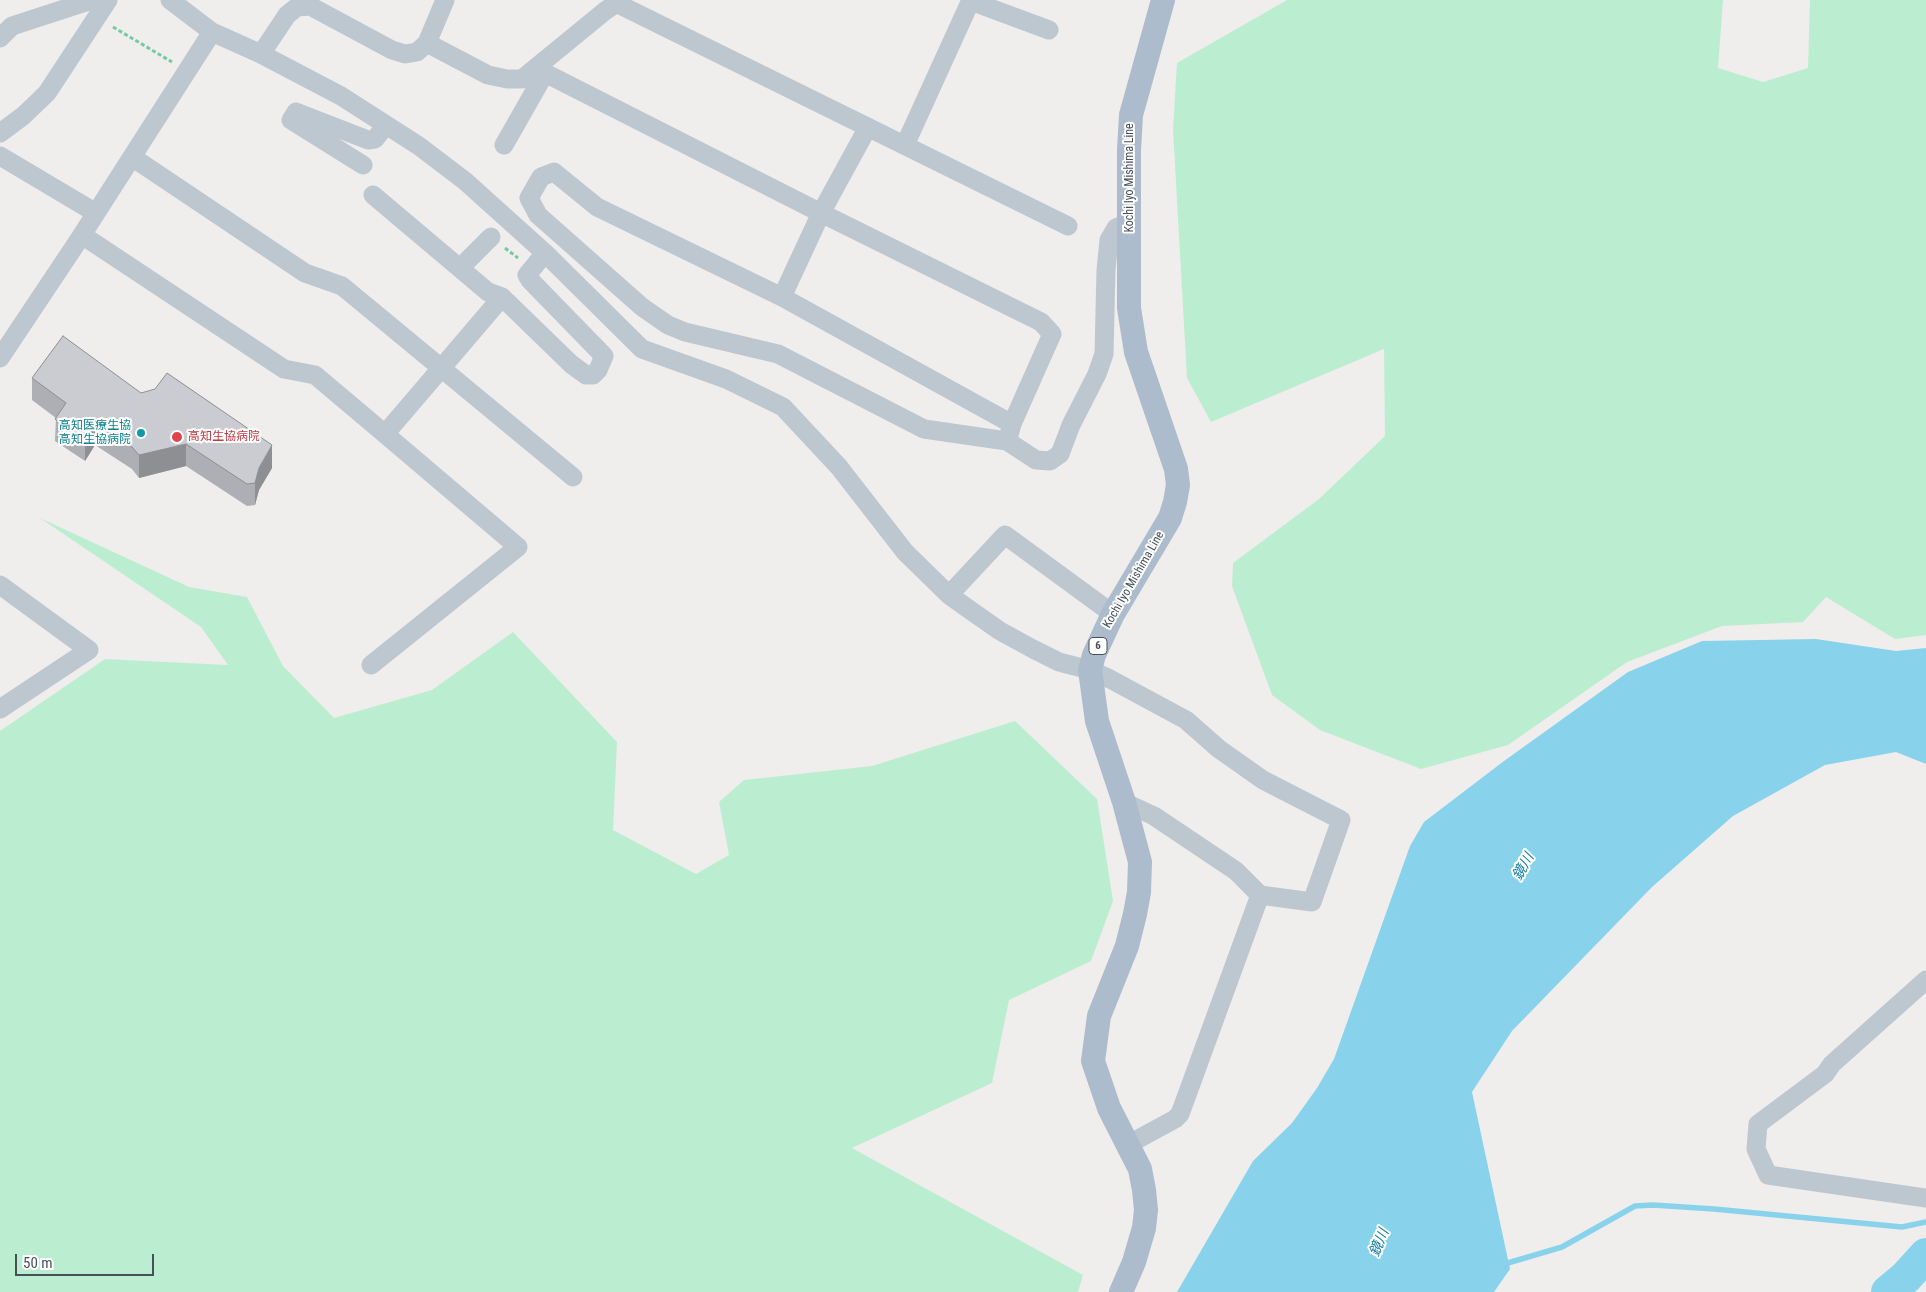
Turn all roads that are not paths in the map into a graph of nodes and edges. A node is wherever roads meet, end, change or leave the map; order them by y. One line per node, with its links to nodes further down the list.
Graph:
1 (92, 0): 10 (street)
2 (108, 0): 16 (street)
3 (170, 0): 9 (street)
4 (446, 0): 11 (street)
5 (971, 0): 8 (street); 18 (street)
6 (1163, 0): 25 (main road, Kochi Iyo Mishima Line / 6)
7 (619, 2): 13 (street); 15 (street)
8 (1049, 30)
9 (212, 32): 12 (street); 20 (street)
10 (0, 38)
11 (426, 43): 12 (street); 13 (street)
12 (261, 54): 14 (street)
13 (542, 69): 17 (street); 24 (street)
14 (386, 125): 21 (street); 29 (street)
15 (868, 127): 18 (street); 24 (street)
16 (0, 132)
17 (504, 145)
18 (905, 145): 26 (street)
19 (0, 156): 23 (street)
20 (132, 157): 23 (street); 34 (street)
21 (363, 165)
22 (373, 195): 30 (street)
23 (96, 213): 27 (street)
24 (821, 213): 32 (street); 35 (street)
25 (1130, 222): 35 (street); 40 (main road, Kochi Iyo Mishima Line / 6)
26 (1068, 226)
27 (82, 235): 33 (street); 36 (street)
28 (490, 238): 30 (street)
29 (545, 253): 31 (street); 39 (street)
30 (460, 268): 31 (street)
31 (502, 297): 34 (street)
32 (782, 297): 35 (street); 35 (street)
33 (0, 358)
34 (440, 368): 36 (street); 37 (street)
35 (1009, 432)
36 (385, 434): 41 (street)
37 (573, 477)
38 (0, 585): 43 (street)
39 (949, 595): 40 (street); 42 (street)
40 (1113, 614): 42 (main road, Kochi Iyo Mishima Line / 6)
41 (371, 665)
42 (1090, 670): 44 (main road, Kochi Iyo Mishima Line / 6); 45 (street)
43 (0, 709)
44 (1124, 802): 45 (street); 47 (main road, Kochi Iyo Mishima Line / 6)
45 (1260, 895): 47 (street)
46 (1926, 980): 48 (street)
47 (1129, 1144): 49 (main road, Kochi Iyo Mishima Line / 6)
48 (1926, 1198)
49 (1121, 1292)

